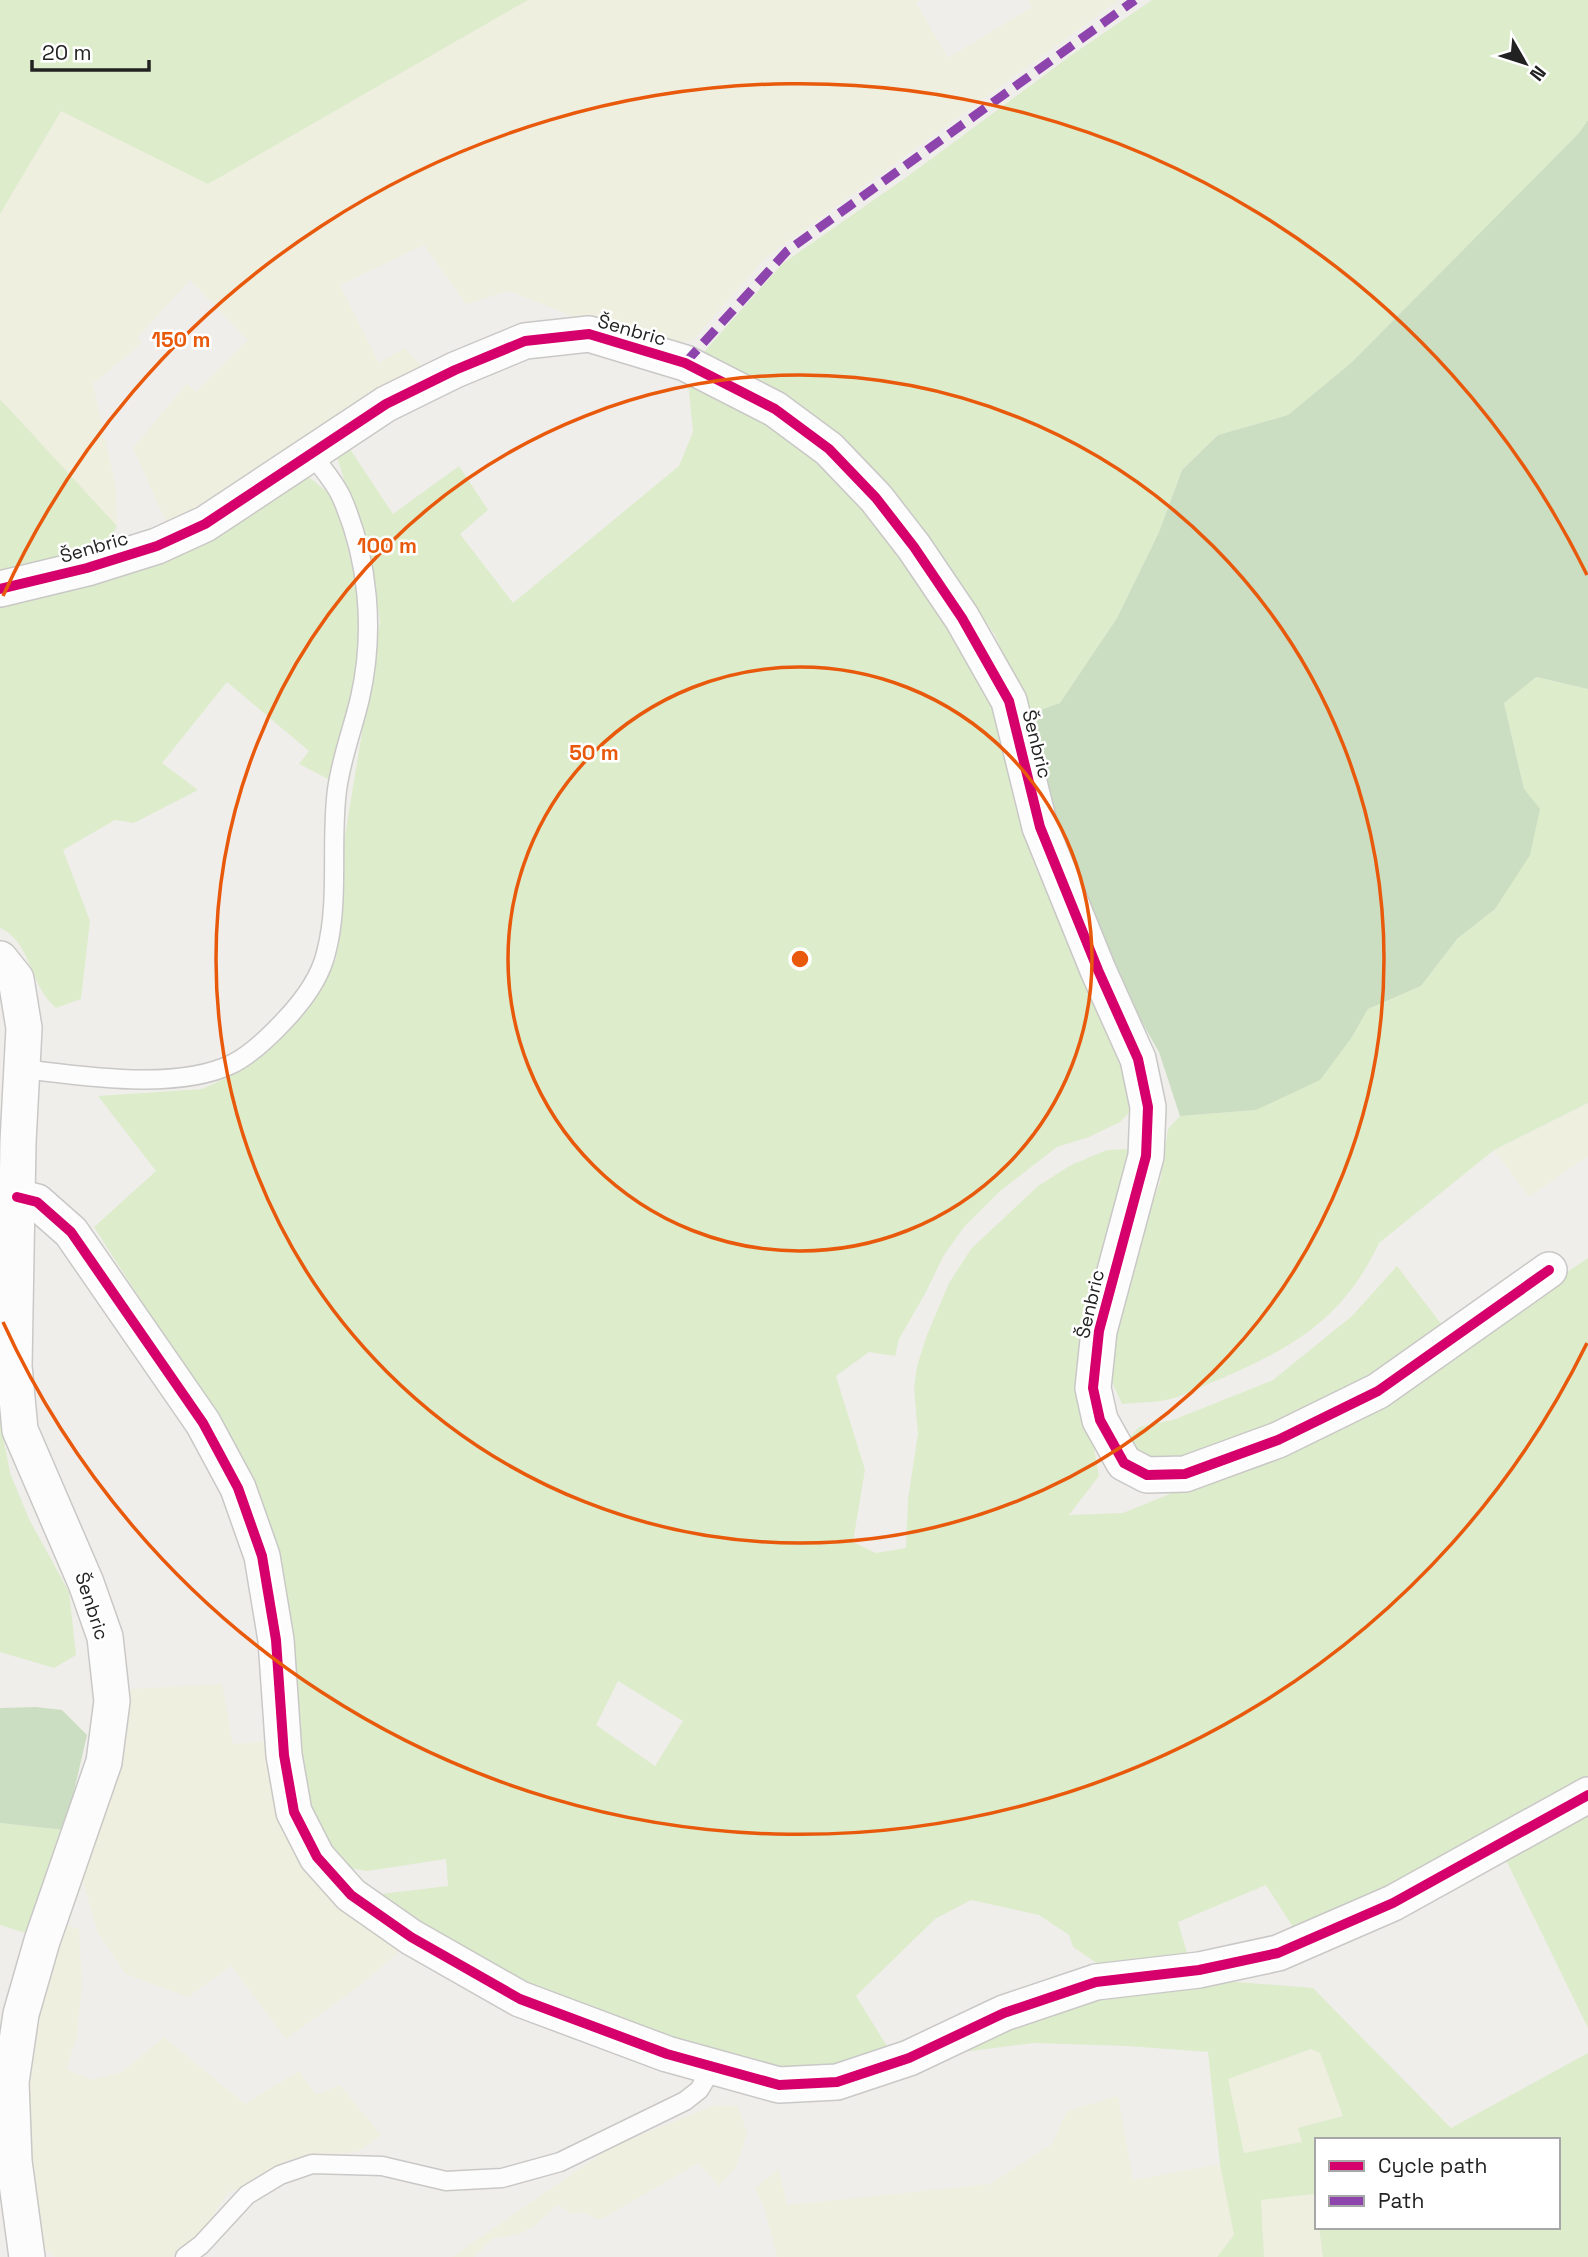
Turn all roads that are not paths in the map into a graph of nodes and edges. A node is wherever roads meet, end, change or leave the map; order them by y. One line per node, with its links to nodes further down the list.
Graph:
1 (311, 453): 2 (street, Šenbric); 4 (lane); 6 (street, Šenbric)
2 (0, 589)
3 (0, 959): 4 (street, Šenbric)
4 (23, 1069): 5 (street, Šenbric)
5 (17, 1197): 8 (street); 9 (street, Šenbric)
6 (1549, 1270)
7 (1588, 1795): 8 (street)
8 (713, 2067): 10 (lane)
9 (27, 2257)
10 (185, 2257)

